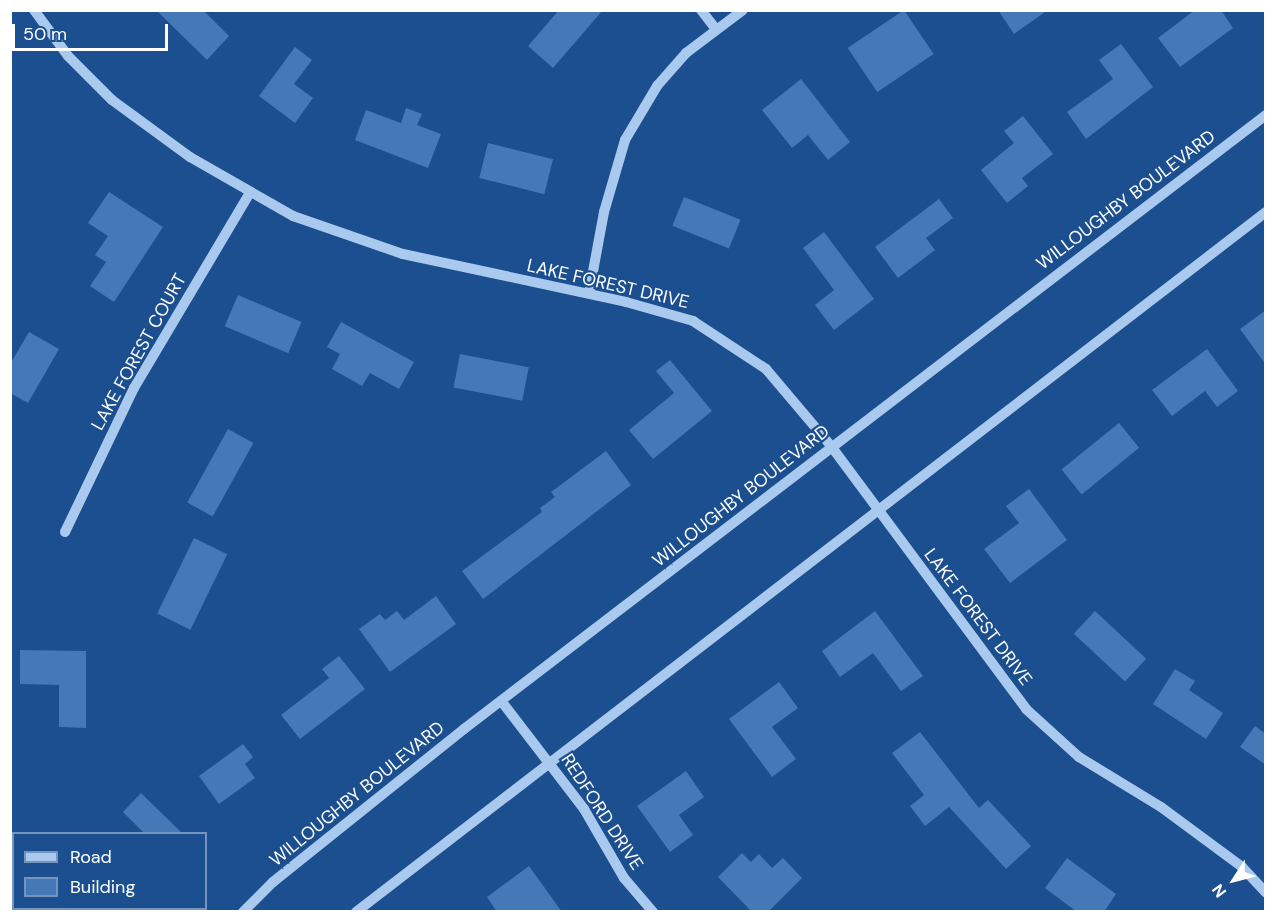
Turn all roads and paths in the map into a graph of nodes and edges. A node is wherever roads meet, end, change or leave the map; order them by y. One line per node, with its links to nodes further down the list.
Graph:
1 (34, 10): 6 (street, LAKE FOREST DRIVE)
2 (701, 10): 4 (street)
3 (743, 10): 4 (street)
4 (716, 28): 8 (street)
5 (1266, 115): 9 (street, WILLOUGHBY BOULEVARD)
6 (250, 193): 8 (street, LAKE FOREST DRIVE); 11 (street, LAKE FOREST COURT)
7 (1266, 212): 10 (street)
8 (589, 293): 9 (street, LAKE FOREST DRIVE)
9 (831, 446): 10 (street, LAKE FOREST DRIVE); 12 (street, WILLOUGHBY BOULEVARD)
10 (876, 508): 13 (street); 14 (street, LAKE FOREST DRIVE)
11 (65, 532)
12 (502, 702): 13 (street, REDFORD DRIVE); 15 (street, WILLOUGHBY BOULEVARD)
13 (550, 764): 16 (street); 17 (street, REDFORD DRIVE)
14 (1266, 892)
15 (243, 912)
16 (356, 912)
17 (653, 912)

